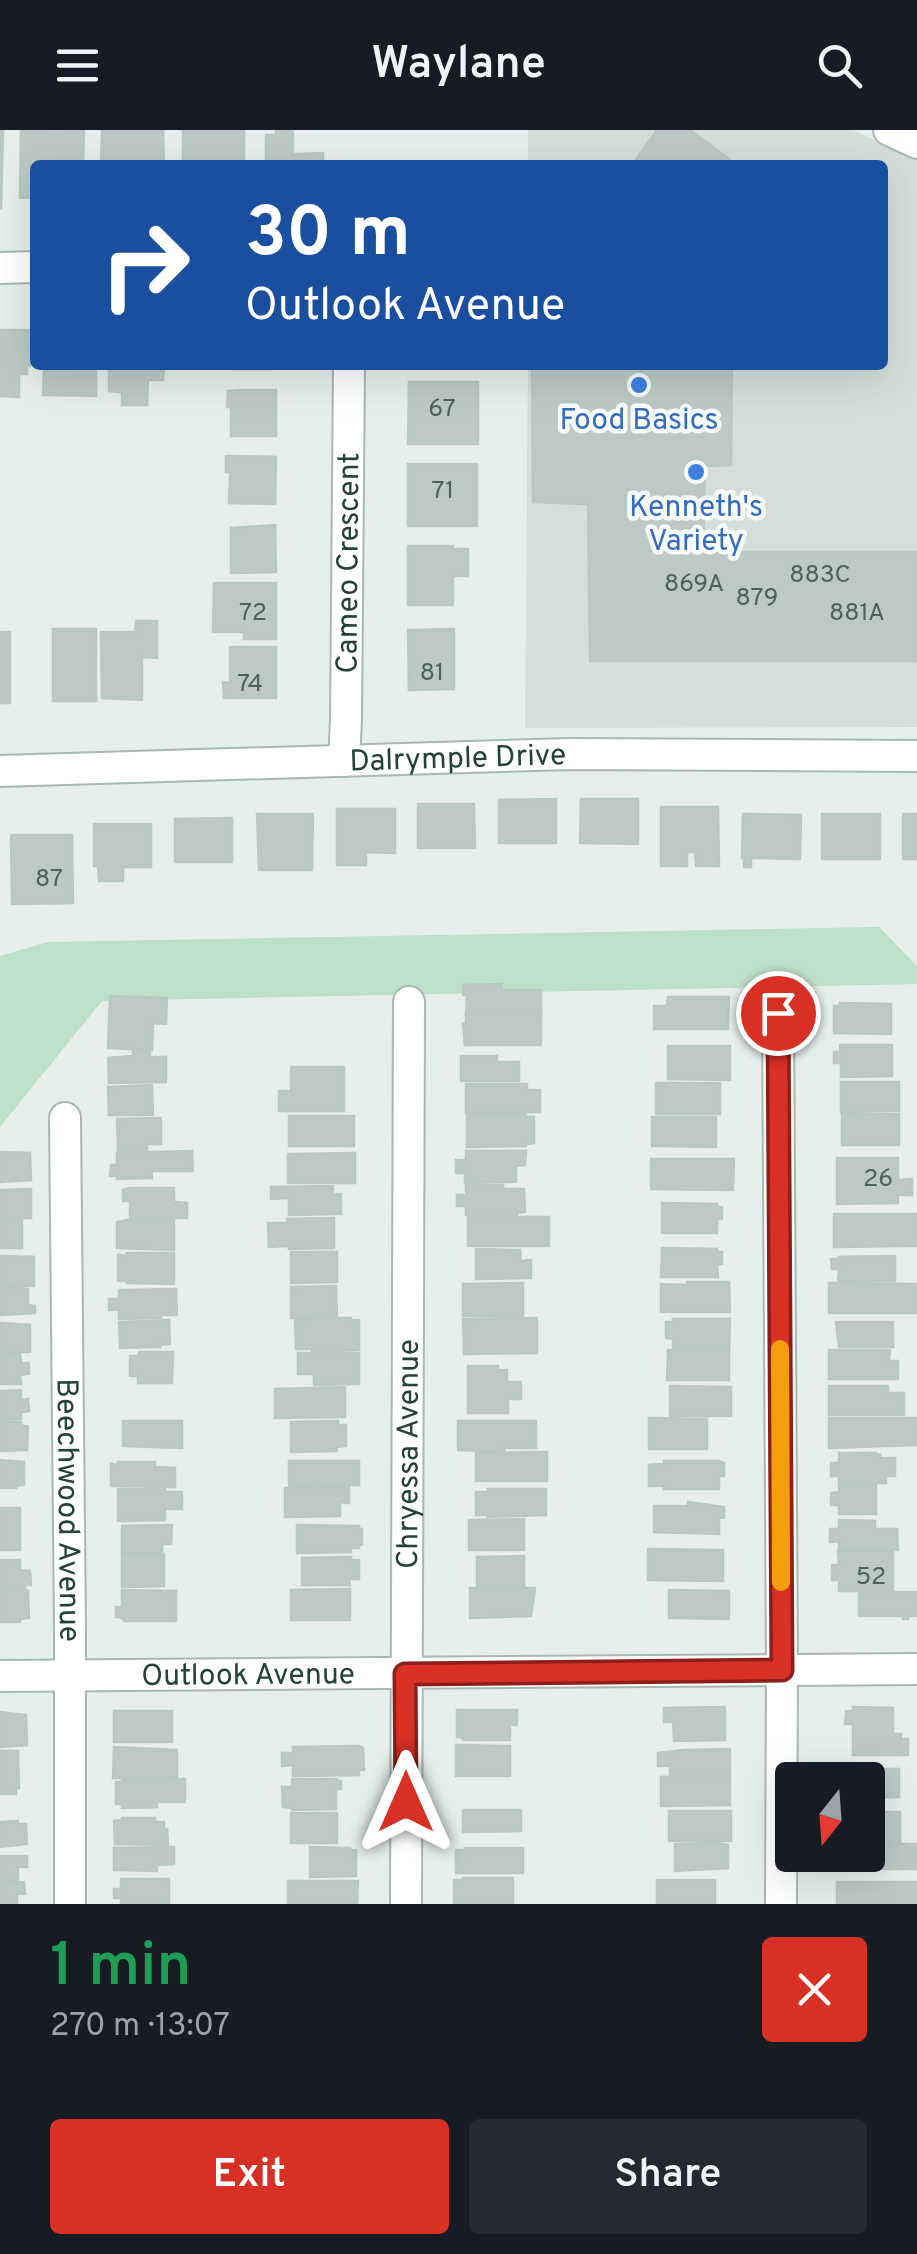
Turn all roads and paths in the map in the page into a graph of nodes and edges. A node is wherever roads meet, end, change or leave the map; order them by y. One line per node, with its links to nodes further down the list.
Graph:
1 (889, 130): 2 (street)
2 (917, 143)
3 (30, 267): 4 (street)
4 (0, 268)
5 (349, 370): 7 (street, Cameo Crescent)
6 (917, 756): 7 (street, Dalrymple Drive)
7 (344, 762): 8 (street, Dalrymple Drive)
8 (0, 770)
9 (409, 1002): 15 (street, Chryessa Avenue)
10 (778, 1013): 13 (street)
11 (65, 1118): 14 (street, Beechwood Avenue)
12 (917, 1669): 13 (street, Outlook Avenue)
13 (782, 1670): 15 (street, Outlook Avenue); 19 (street)
14 (70, 1674): 15 (street, Outlook Avenue); 16 (street, Outlook Avenue); 17 (street, Beechwood Avenue)
15 (405, 1674): 18 (street, Chryessa Avenue)
16 (0, 1676)
17 (70, 1904)
18 (406, 1904)
19 (781, 1904)

